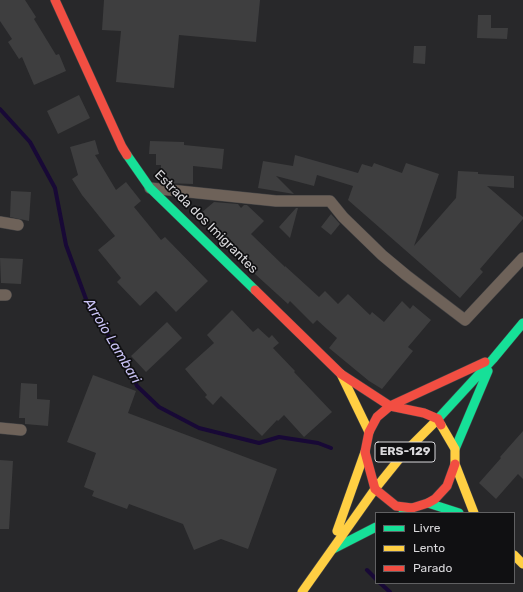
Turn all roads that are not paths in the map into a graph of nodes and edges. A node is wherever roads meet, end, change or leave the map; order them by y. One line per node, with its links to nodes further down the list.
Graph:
1 (54, 0): 2 (street, Estrada dos Imigrantes)
2 (150, 188): 5 (street); 8 (street, Estrada dos Imigrantes)
3 (0, 222): 4 (street)
4 (18, 225)
5 (523, 258)
6 (523, 323): 7 (street, ERS-129)
7 (493, 359): 9 (street); 10 (street, ERS-129); 14 (street)
8 (342, 374): 9 (street, Estrada dos Imigrantes); 13 (street, Estrada dos Imigrantes)
9 (390, 406): 10 (street); 13 (street)
10 (438, 419): 14 (street); 17 (street, ERS-129)
11 (0, 428): 12 (street)
12 (21, 430)
13 (369, 432): 15 (street)
14 (455, 449): 16 (street)
15 (365, 452): 17 (street); 24 (street)
16 (455, 464): 18 (street); 22 (street)
17 (375, 489): 19 (street); 24 (street, ERS-129)
18 (428, 503): 19 (street); 21 (street)
19 (412, 508): 20 (street)
20 (405, 512)
21 (456, 512)
22 (474, 512)
23 (375, 528): 24 (street)
24 (331, 550): 27 (street, ERS-129)
25 (515, 557): 26 (street)
26 (523, 564)
27 (302, 592)

